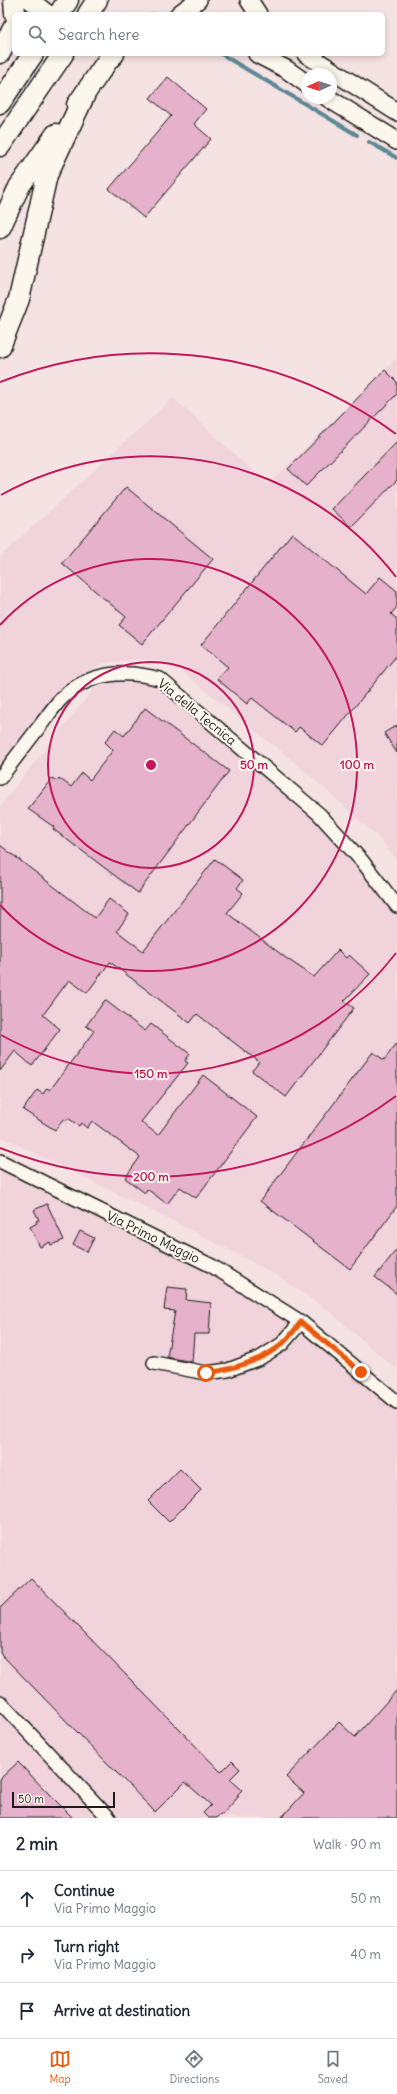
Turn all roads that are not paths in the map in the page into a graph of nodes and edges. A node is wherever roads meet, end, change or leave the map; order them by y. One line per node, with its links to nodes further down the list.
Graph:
1 (14, 0): 7 (highway)
2 (30, 0): 8 (main road)
3 (68, 0): 9 (highway)
4 (97, 0): 10 (highway)
5 (198, 0): 11 (main road)
6 (249, 0): 12 (main road)
7 (15, 12)
8 (45, 12)
9 (60, 12)
10 (89, 12)
11 (182, 12)
12 (257, 12)
13 (12, 31): 14 (highway)
14 (0, 53)
15 (32, 56): 22 (highway)
16 (62, 56): 26 (highway)
17 (112, 56): 21 (highway)
18 (262, 56): 20 (main road)
19 (309, 56): 24 (main road)
20 (301, 80)
21 (84, 94): 27 (highway); 28 (highway)
22 (0, 103)
23 (337, 103): 25 (main road)
24 (397, 112)
25 (397, 140)
26 (0, 146)
27 (0, 228)
28 (0, 347)
29 (0, 778): 30 (street, Via della Tecnica)
30 (397, 906)
31 (0, 1161): 32 (street, Via Primo Maggio)
32 (301, 1322): 33 (street); 34 (street, Via Primo Maggio)
33 (154, 1363)
34 (397, 1402)
35 (0, 1702): 36 (street)
36 (109, 1818)

